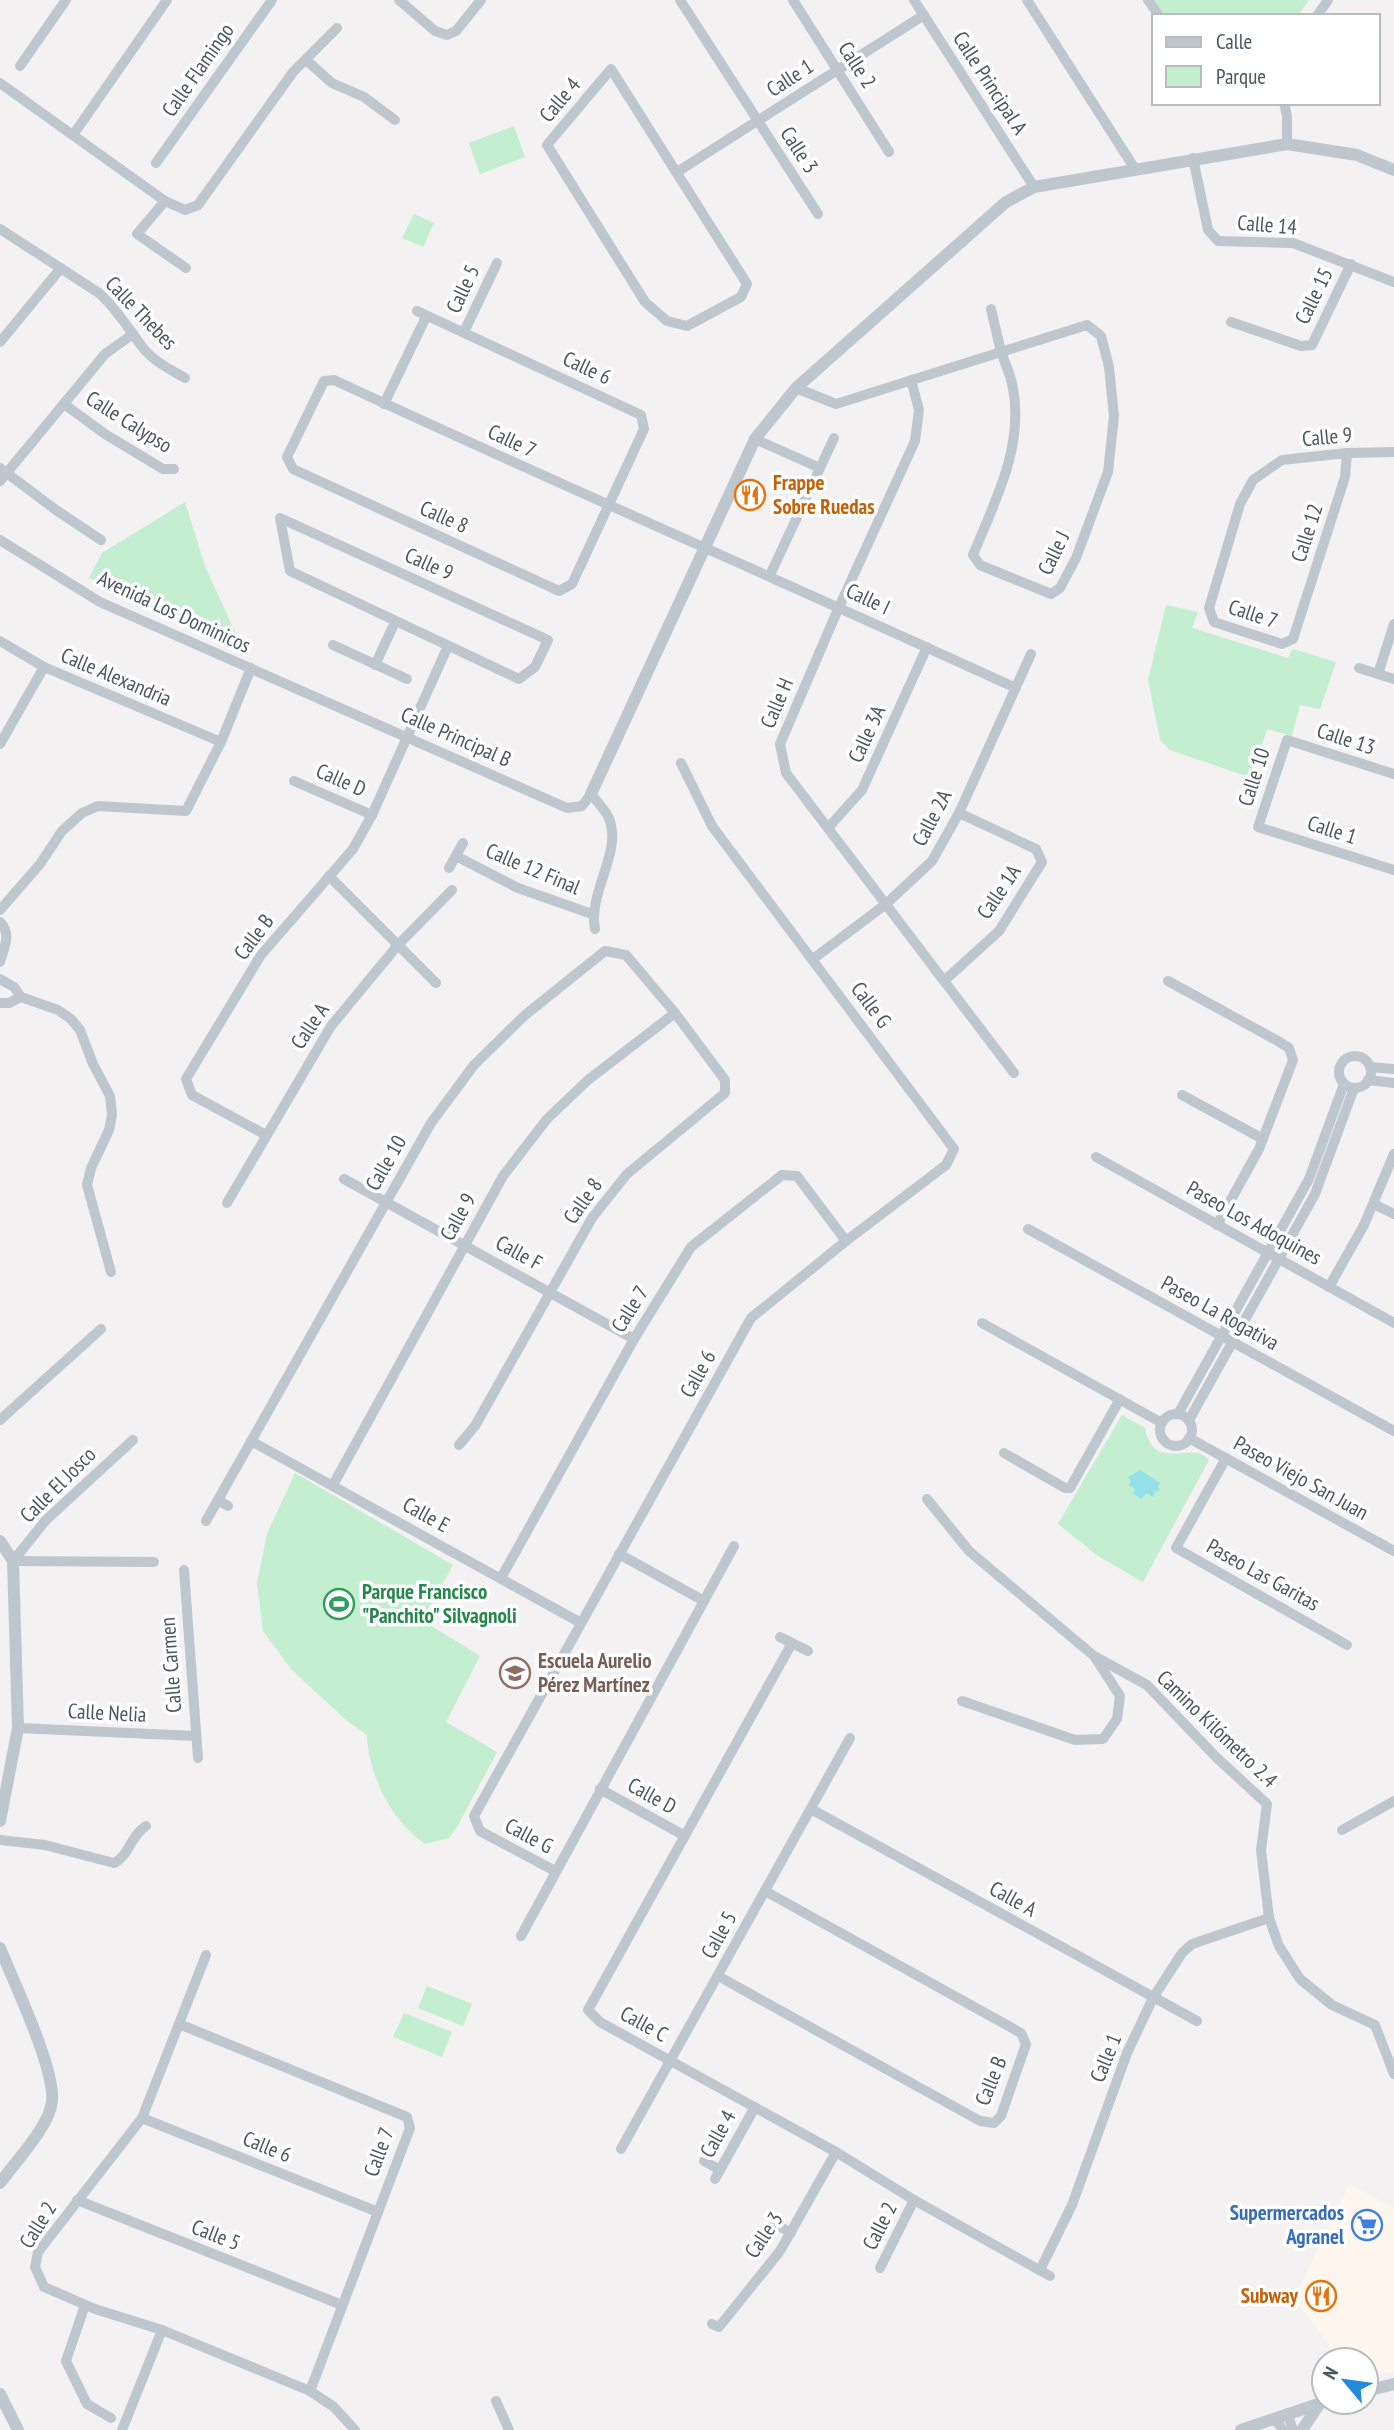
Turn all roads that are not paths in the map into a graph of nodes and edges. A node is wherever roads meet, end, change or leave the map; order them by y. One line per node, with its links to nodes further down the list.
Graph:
1 (66, 0): 13 (street)
2 (167, 0): 19 (street)
3 (272, 0): 23 (street, Calle Flamingo)
4 (399, 0): 5 (street)
5 (481, 0)
6 (680, 0): 18 (street, Calle 3)
7 (793, 0): 14 (street, Calle 2)
8 (914, 0): 10 (street, Calle Principal A)
9 (1027, 0): 24 (street)
10 (924, 15): 14 (street, Calle 1); 27 (street, Calle Principal A)
11 (337, 28): 12 (street)
12 (306, 60): 17 (street); 28 (street)
13 (20, 66)
14 (837, 70): 18 (street, Calle 1); 21 (street, Calle 2)
15 (0, 83): 19 (street)
16 (1284, 105): 20 (street)
17 (395, 120)
18 (758, 122): 26 (street, Calle 1); 29 (street, Calle 3)
19 (73, 135): 28 (street)
20 (1287, 144): 22 (street); 25 (street)
21 (890, 152)
22 (1193, 158): 24 (street); 32 (street, Calle 14)
23 (156, 163)
24 (1135, 169): 27 (street)
25 (1394, 170)
26 (677, 172): 26 (street, Calle 4)
27 (1034, 187): 44 (street)
28 (165, 201): 34 (street)
29 (818, 214)
30 (0, 229): 33 (street, Calle Thebes)
31 (496, 262): 38 (street, Calle 5)
32 (1351, 264): 35 (street, Calle 14); 37 (street, Calle 15)
33 (61, 268): 39 (street, Calle Thebes); 40 (street)
34 (186, 268)
35 (1394, 282)
36 (991, 309): 41 (street, Calle J)
37 (1231, 323)
38 (464, 332): 47 (street, Calle 6); 55 (street, Calle 6)
39 (133, 334): 42 (street, Calle Thebes); 46 (street)
40 (0, 342)
41 (1001, 352): 41 (street, Calle J); 43 (street, Calle J)
42 (185, 378)
43 (911, 380): 44 (street, Calle J); 61 (street, Calle H)
44 (796, 388): 49 (street)
45 (315, 399): 47 (street, Calle 7); 55 (street, Calle 8)
46 (64, 404): 53 (street, Calle Calypso); 54 (street)
47 (384, 404): 55 (street, Calle 7)
48 (834, 438): 52 (street)
49 (755, 439): 52 (street); 58 (street)
50 (1394, 452): 51 (street, Calle 9)
51 (1348, 453): 60 (street, Calle 9); 63 (street, Calle 12)
52 (820, 468): 59 (street)
53 (174, 469)
54 (2, 474): 57 (street)
55 (608, 506): 58 (street, Calle 7)
56 (0, 540): 72 (street, Avenida Los Dominicos)
57 (101, 540)
58 (703, 548): 59 (street, Calle I); 85 (street)
59 (770, 575): 61 (street, Calle I)
60 (1213, 594): 63 (street, Calle 7)
61 (839, 607): 68 (street, Calle I); 89 (street, Calle H)
62 (395, 622): 67 (street, Calle 9); 67 (street, Calle 9); 70 (street)
63 (1298, 624)
64 (1394, 624): 74 (street)
65 (0, 641): 71 (street, Calle Alexandria)
66 (333, 645): 70 (street)
67 (448, 646): 78 (street)
68 (928, 647): 77 (street, Calle I); 89 (street, Calle 3A)
69 (1031, 654): 77 (street, Calle 2A)
70 (375, 664): 75 (street)
71 (44, 667): 80 (street, Calle Alexandria); 81 (street)
72 (251, 668): 78 (street, Calle Principal B); 80 (street, Avenida Los Dominicos)
73 (1359, 668): 74 (street)
74 (1378, 674): 76 (street)
75 (407, 679)
76 (1394, 679)
77 (1016, 688): 86 (street, Calle 2A)
78 (407, 737): 85 (street, Calle Principal B); 87 (street, Calle B)
79 (1287, 740): 83 (street, Calle 13); 88 (street, Calle 10)
80 (221, 741): 97 (street, Avenida Los Dominicos)
81 (0, 744)
82 (681, 763): 102 (street, Calle G)
83 (1394, 774)
84 (294, 781): 87 (street, Calle D)
85 (591, 794): 98 (street, Calle 12 Final)
86 (959, 813): 96 (street, Calle 2A); 105 (street, Calle 1A)
87 (372, 815): 94 (street, Calle B)
88 (1258, 827): 93 (street, Calle 1)
89 (828, 828): 96 (street, Calle H)
90 (463, 843): 91 (street)
91 (456, 856): 92 (street); 98 (street, Calle 12 Final)
92 (449, 868)
93 (1394, 870)
94 (329, 876): 101 (street); 118 (street, Calle B)
95 (452, 890): 101 (street, Calle A)
96 (886, 904): 102 (street, Calle 2A); 105 (street, Calle H)
97 (0, 910)
98 (592, 914): 100 (street)
99 (0, 922): 103 (street)
100 (595, 929)
101 (398, 946): 107 (street); 118 (street, Calle A)
102 (813, 959): 129 (street, Calle G)
103 (0, 961)
104 (0, 979): 108 (street)
105 (944, 981): 113 (street, Calle H)
106 (1168, 981): 119 (street)
107 (436, 983)
108 (21, 997): 109 (street); 133 (street)
109 (0, 1003)
110 (674, 1013): 123 (street, Calle 10); 130 (street, Calle 9); 135 (street, Calle 8)
111 (1370, 1067): 112 (street); 114 (street); 116 (street)
112 (1394, 1069)
113 (1014, 1073)
114 (1368, 1080): 115 (street); 116 (street)
115 (1394, 1083)
116 (1349, 1086): 131 (street); 132 (street)
117 (1182, 1095): 119 (street)
118 (266, 1135): 124 (street, Calle A)
119 (1263, 1139): 127 (street)
120 (1394, 1154): 125 (street)
121 (1096, 1157): 127 (street, Paseo Los Adoquines)
122 (344, 1179): 123 (street, Calle F)
123 (385, 1201): 130 (street, Calle F); 150 (street, Calle 10)
124 (227, 1203)
125 (1374, 1204): 126 (street); 134 (street)
126 (1394, 1214)
127 (1217, 1225): 131 (street, Paseo Los Adoquines)
128 (1028, 1229): 139 (street, Paseo La Rogativa)
129 (846, 1241): 140 (street, Calle 7); 162 (street, Calle 6)
130 (465, 1245): 135 (street, Calle F); 154 (street, Calle 9)
131 (1268, 1253): 132 (street, Paseo Los Adoquines); 139 (street)
132 (1279, 1259): 134 (street, Paseo Los Adoquines); 141 (street)
133 (111, 1272)
134 (1329, 1287): 136 (street, Paseo Los Adoquines)
135 (549, 1293): 140 (street, Calle F); 151 (street, Calle 8)
136 (1394, 1322)
137 (982, 1323): 142 (street, Paseo Viejo San Juan)
138 (101, 1329): 144 (street)
139 (1221, 1336): 141 (street, Paseo La Rogativa); 143 (street)
140 (634, 1339): 166 (street, Calle 7)
141 (1232, 1342): 145 (street); 147 (street, Paseo La Rogativa)
142 (1120, 1399): 146 (street, Paseo Viejo San Juan); 152 (street)
143 (1178, 1414): 145 (street); 146 (street)
144 (0, 1420)
145 (1189, 1420): 148 (street)
146 (1163, 1423): 148 (street, Paseo Viejo San Juan)
147 (1394, 1431)
148 (1189, 1438): 153 (street, Paseo Viejo San Juan)
149 (133, 1440): 163 (street, Calle El Josco)
150 (251, 1441): 154 (street, Calle E); 156 (street, Calle 10)
151 (459, 1445)
152 (1004, 1453)
153 (1226, 1458): 161 (street, Paseo Viejo San Juan); 171 (street, Paseo Las Garitas)
154 (333, 1485): 166 (street, Calle E)
155 (927, 1499): 173 (street, Camino Kilómetro 2.4)
156 (218, 1500): 157 (street); 158 (street, Calle 10)
157 (228, 1506)
158 (206, 1521)
159 (0, 1541): 163 (street)
160 (734, 1546): 167 (street)
161 (1394, 1551)
162 (619, 1554): 167 (street); 168 (street, Calle 6)
163 (13, 1561): 164 (street); 175 (street)
164 (154, 1562)
165 (184, 1570): 176 (street, Calle Carmen)
166 (501, 1578): 168 (street, Calle E)
167 (704, 1601): 180 (street)
168 (581, 1623): 179 (street, Calle 6)
169 (780, 1637): 170 (street)
170 (792, 1643): 172 (street); 186 (street, Calle C)
171 (1347, 1644)
172 (808, 1651)
173 (1094, 1656): 174 (street); 190 (street, Camino Kilómetro 2.4)
174 (962, 1701)
175 (18, 1728): 176 (street, Calle Nelia); 183 (street)
176 (195, 1736): 178 (street, Calle Carmen)
177 (850, 1738): 182 (street, Calle 5)
178 (198, 1758)
179 (504, 1762): 188 (street, Calle G)
180 (600, 1789): 186 (street, Calle D); 188 (street)
181 (1394, 1801): 185 (street)
182 (811, 1809): 189 (street, Calle 5); 195 (street, Calle A)
183 (0, 1821)
184 (146, 1826): 187 (street)
185 (1342, 1830)
186 (685, 1836): 198 (street, Calle C)
187 (0, 1840)
188 (555, 1871): 191 (street)
189 (765, 1891): 194 (street, Calle 5); 194 (street, Calle B)
190 (1269, 1918): 195 (street, Calle 1); 199 (street, Camino Kilómetro 2.4)
191 (521, 1936)
192 (0, 1948): 205 (street)
193 (206, 1955): 197 (street, Calle 2)
194 (718, 1976): 198 (street, Calle 5)
195 (1153, 1998): 196 (street, Calle A); 212 (street, Calle 1)
196 (1197, 2021)
197 (179, 2024): 201 (street, Calle 2); 208 (street, Calle 7)
198 (671, 2061): 200 (street, Calle C); 202 (street, Calle 5)
199 (1394, 2074)
200 (755, 2107): 203 (street, Calle C); 204 (street, Calle 4)
201 (142, 2118): 206 (street, Calle 2); 208 (street, Calle 6)
202 (621, 2149)
203 (836, 2152): 207 (street, Calle C); 210 (street, Calle 3)
204 (704, 2161)
205 (0, 2183)
206 (77, 2200): 214 (street, Calle 2); 215 (street, Calle 5)
207 (915, 2200): 211 (street, Calle 2); 212 (street, Calle C)
208 (378, 2211): 215 (street, Calle 7)
209 (776, 2224): 210 (street)
210 (791, 2233): 216 (street, Calle 3)
211 (880, 2269)
212 (1040, 2270): 213 (street, Calle C)
213 (1050, 2276)
214 (85, 2305): 217 (street, Calle 2); 223 (street)
215 (342, 2305): 218 (street, Calle 7)
216 (712, 2324)
217 (162, 2330): 218 (street, Calle 2); 225 (street)
218 (310, 2391): 227 (street, Calle 2)
219 (0, 2394): 226 (street)
220 (496, 2401): 228 (street)
221 (1310, 2406): 222 (street)
222 (1287, 2413): 224 (street); 231 (street)
223 (111, 2418)
224 (1274, 2418): 229 (street); 230 (street)
225 (124, 2429)
226 (18, 2430)
227 (355, 2430)
228 (509, 2430)
229 (1241, 2430)
230 (1283, 2430)
231 (1293, 2430)

